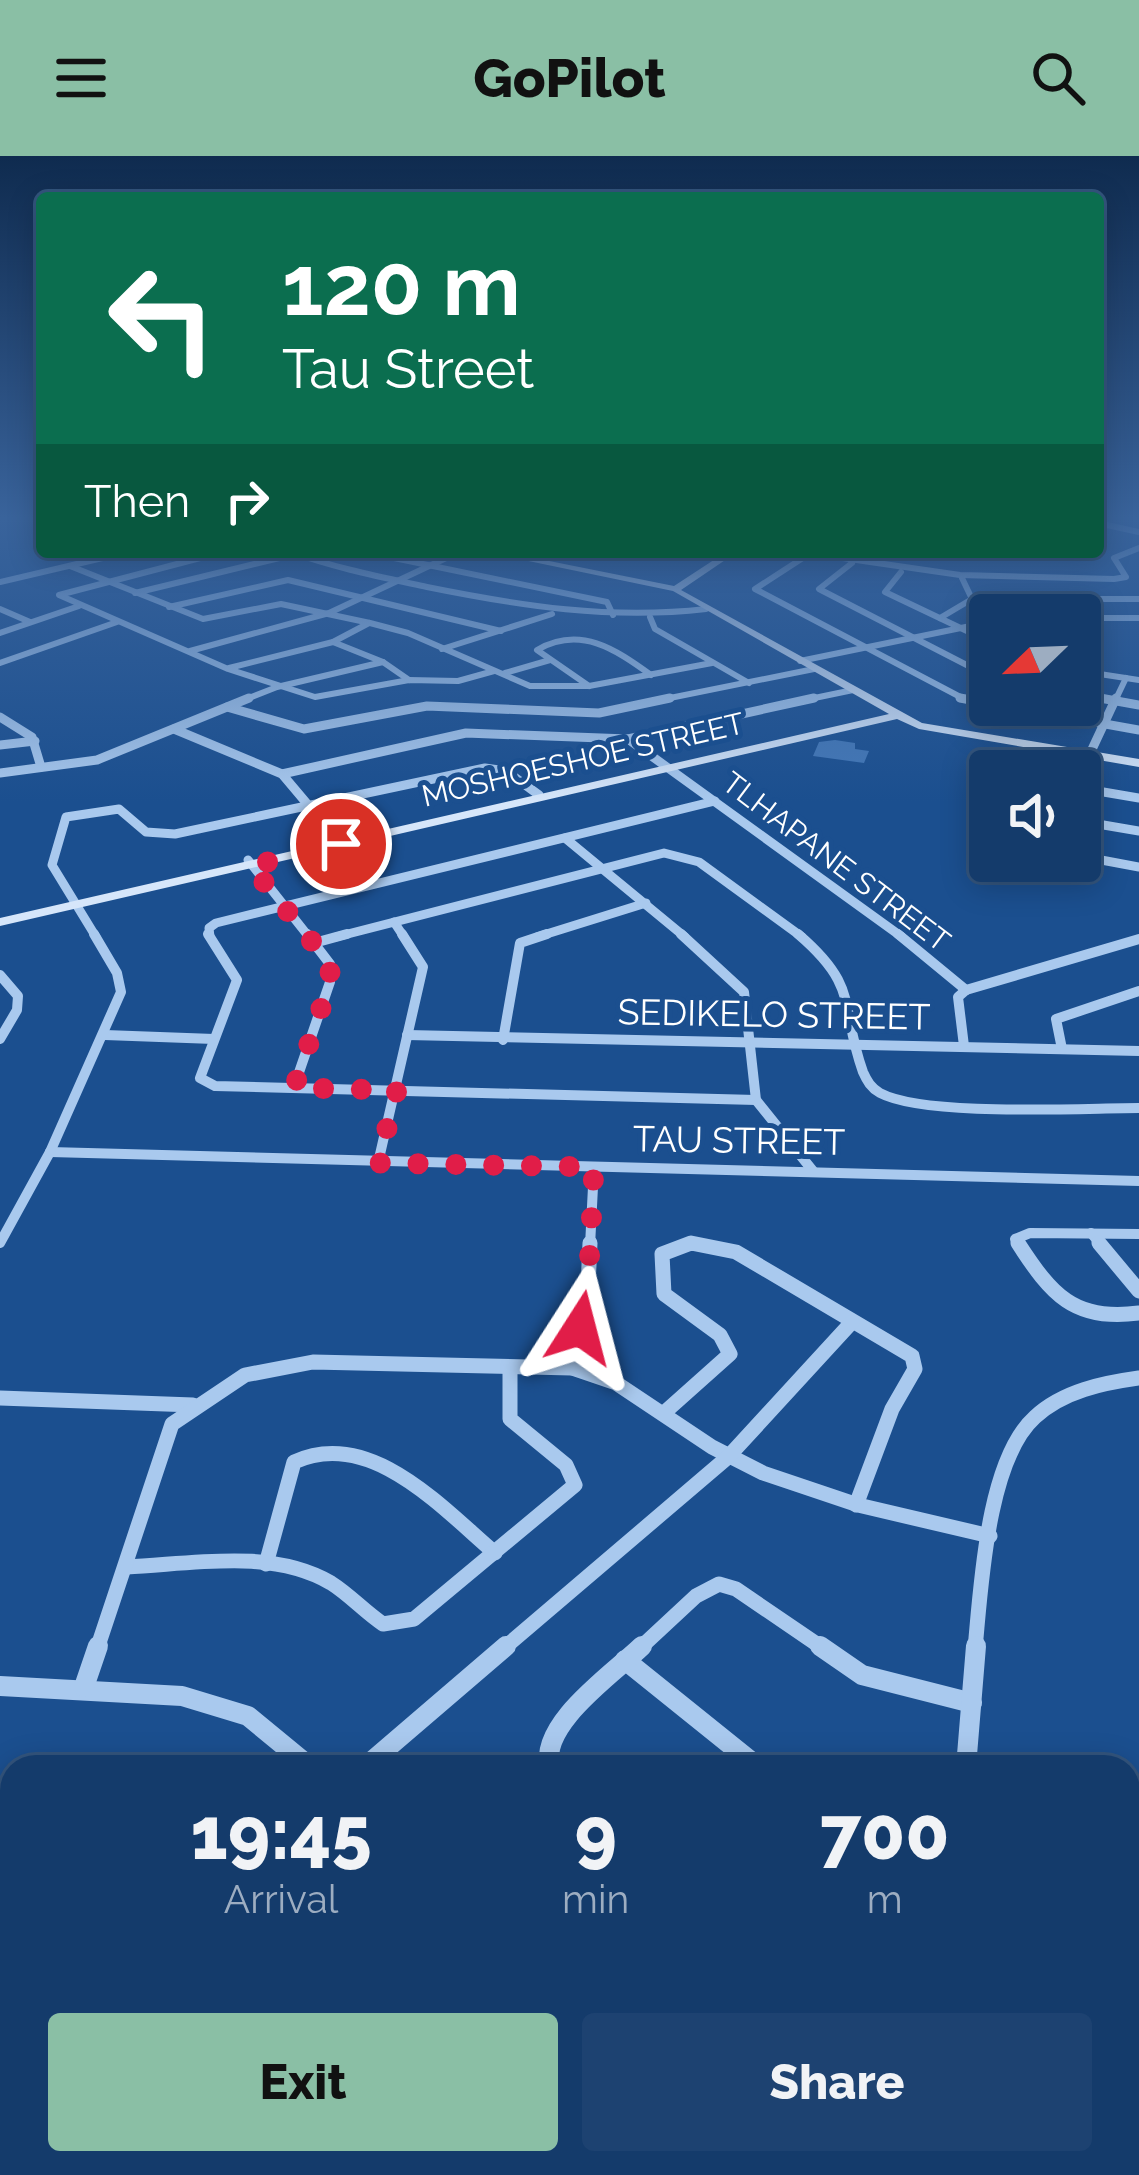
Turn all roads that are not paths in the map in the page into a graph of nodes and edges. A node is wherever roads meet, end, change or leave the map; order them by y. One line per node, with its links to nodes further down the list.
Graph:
1 (10, 613): 23 (street)
2 (57, 613): 23 (street)
3 (98, 613): 22 (street)
4 (185, 613): 5 (street)
5 (233, 613)
6 (329, 613): 34 (street)
7 (330, 613): 24 (street)
8 (432, 613): 27 (street)
9 (549, 613): 16 (street)
10 (676, 613): 18 (street)
11 (714, 613): 36 (street)
12 (798, 613): 32 (street)
13 (865, 613): 30 (street)
14 (930, 613): 19 (street)
15 (948, 613): 19 (street)
16 (553, 614): 17 (street); 27 (street)
17 (613, 615): 18 (street)
18 (650, 617): 39 (street)
19 (940, 618): 26 (street)
20 (1101, 618): 21 (street)
21 (1139, 618)
22 (118, 621): 34 (street); 38 (street)
23 (31, 622): 29 (street)
24 (370, 622): 31 (street); 33 (street)
25 (969, 626): 26 (street)
26 (962, 628): 28 (street); 30 (street)
27 (501, 631): 33 (street)
28 (969, 632)
29 (0, 633)
30 (913, 638): 32 (street); 40 (street)
31 (332, 642): 37 (street); 41 (street)
32 (862, 648): 36 (street); 64 (street)
33 (442, 649): 43 (street)
34 (189, 651): 41 (street)
35 (550, 661): 43 (street); 45 (street); 52 (street)
36 (800, 661): 42 (street)
37 (382, 662): 47 (street); 50 (street)
38 (0, 663)
39 (712, 663): 45 (street); 49 (street)
40 (969, 666)
41 (228, 669): 50 (street)
42 (814, 669): 49 (street); 53 (street)
43 (500, 672): 47 (street); 51 (street)
44 (1101, 674): 46 (street)
45 (651, 675): 52 (street)
46 (1126, 678): 48 (street); 56 (street)
47 (410, 680): 50 (street)
48 (1139, 680)
49 (749, 682): 60 (street)
50 (277, 686): 58 (street)
51 (530, 686): 52 (street); 60 (street)
52 (590, 686)
53 (853, 691): 54 (street); 69 (street)
54 (867, 698): 61 (street); 63 (street)
55 (1101, 698): 56 (street)
56 (1114, 700): 57 (street); 64 (street)
57 (1139, 705)
58 (227, 707): 59 (street); 66 (street)
59 (467, 708): 60 (street); 68 (street)
60 (523, 710)
61 (897, 714): 63 (street, MOSHOESHOE STREET); 65 (street)
62 (0, 718): 70 (street)
63 (860, 723): 65 (street); 77 (street, MOSHOESHOE STREET)
64 (1102, 724): 67 (street); 73 (street)
65 (923, 727): 72 (street)
66 (174, 729): 76 (street); 79 (street)
67 (1139, 730)
68 (466, 733): 69 (street); 79 (street)
69 (628, 739): 77 (street, TLHAPANE STREET)
70 (35, 741): 71 (street); 76 (street)
71 (0, 745)
72 (1059, 750)
73 (1090, 750)
74 (1101, 757): 75 (street)
75 (1139, 763)
76 (41, 767): 78 (street)
77 (666, 767): 81 (street, MOSHOESHOE STREET); 83 (street, TLHAPANE STREET); 88 (street, MOSHOESHOE STREET)
78 (0, 773)
79 (283, 774): 84 (street)
80 (1101, 792): 82 (street)
81 (539, 795): 84 (street); 88 (street, MOSHOESHOE STREET)
82 (1139, 798)
83 (715, 801): 87 (street); 101 (street, TLHAPANE STREET)
84 (306, 806): 88 (street); 93 (street)
85 (1101, 825): 86 (street)
86 (1139, 831)
87 (565, 838): 92 (street); 95 (street)
88 (339, 842): 90 (street, MOSHOESHOE STREET)
89 (1101, 860): 91 (street)
90 (249, 863): 93 (street, MOSHOESHOE STREET); 95 (street)
91 (1139, 867)
92 (602, 869): 94 (street); 97 (street); 109 (street)
93 (74, 903): 96 (street, MOSHOESHOE STREET); 103 (street)
94 (646, 903): 107 (street); 108 (street)
95 (281, 905): 99 (street); 106 (street)
96 (0, 918)
97 (394, 922): 99 (street); 104 (street)
98 (1139, 939): 101 (street)
99 (314, 943): 113 (street)
100 (0, 975): 105 (street)
101 (966, 990): 110 (street, TLHAPANE STREET)
102 (1139, 991): 111 (street)
103 (105, 1035): 106 (street); 117 (street)
104 (407, 1035): 107 (street, SEDIKELO STREET); 114 (street)
105 (0, 1039)
106 (214, 1039): 113 (street)
107 (503, 1040): 108 (street, SEDIKELO STREET)
108 (750, 1043): 109 (street, SEDIKELO STREET); 115 (street)
109 (859, 1046): 110 (street, SEDIKELO STREET); 116 (street)
110 (964, 1046): 111 (street, SEDIKELO STREET)
111 (1062, 1049): 112 (street, SEDIKELO STREET)
112 (1139, 1051)
113 (294, 1088): 114 (street)
114 (397, 1090): 115 (street); 118 (street)
115 (756, 1100): 120 (street)
116 (1139, 1108)
117 (50, 1152): 118 (street, TAU STREET); 124 (street)
118 (378, 1163): 119 (street, TAU STREET)
119 (594, 1167): 120 (street, TAU STREET); 129 (street)
120 (813, 1171): 121 (street, TAU STREET)
121 (1139, 1181)
122 (1091, 1233): 123 (street); 125 (street); 126 (street)
123 (1139, 1234)
124 (0, 1243)
125 (1139, 1291)
126 (1139, 1313)
127 (852, 1322): 133 (street); 134 (street); 135 (street)
128 (510, 1368): 129 (street); 132 (street); 137 (street)
129 (572, 1368): 133 (street)
130 (1139, 1378): 136 (street)
131 (0, 1398): 132 (street)
132 (194, 1405): 139 (street)
133 (665, 1412): 134 (street)
134 (728, 1457): 135 (street); 145 (street)
135 (856, 1504): 136 (street)
136 (990, 1536): 143 (street)
137 (495, 1553): 138 (street); 138 (street)
138 (266, 1564): 139 (street)
139 (127, 1567): 142 (street)
140 (626, 1660): 143 (street); 146 (street); 147 (street)
141 (0, 1686): 142 (street)
142 (84, 1687): 144 (street)
143 (972, 1703): 148 (street)
144 (295, 1755)
145 (379, 1755)
146 (545, 1755)
147 (743, 1755)
148 (966, 1755)

